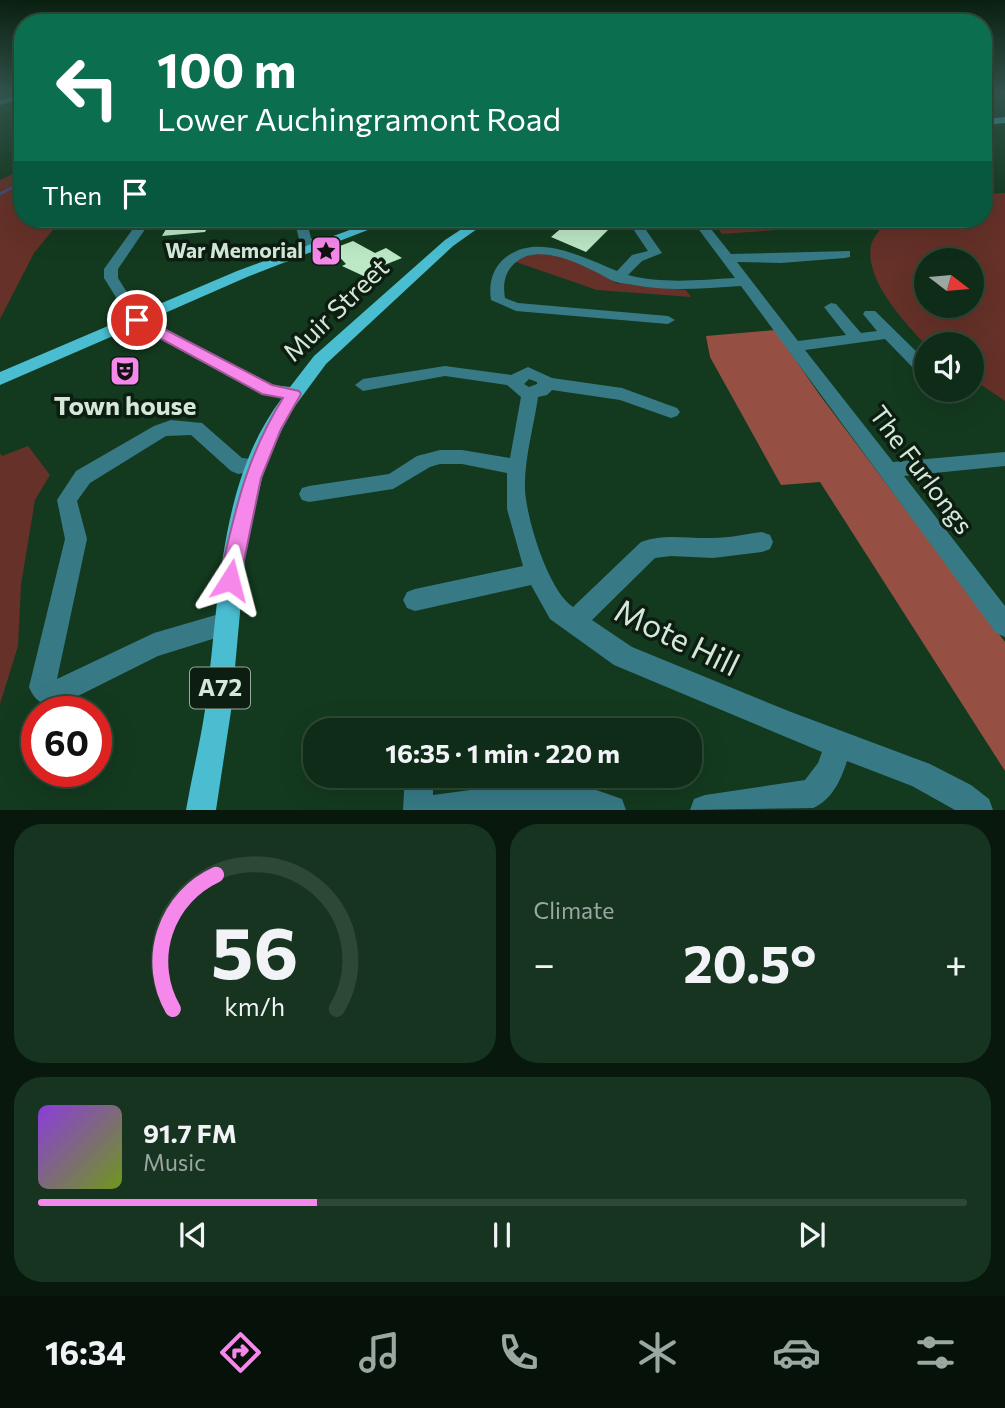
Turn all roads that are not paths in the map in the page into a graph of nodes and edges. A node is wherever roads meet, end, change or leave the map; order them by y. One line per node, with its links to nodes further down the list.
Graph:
1 (140, 228): 16 (street)
2 (302, 228): 9 (street)
3 (366, 228): 9 (main road)
4 (465, 228): 8 (main road, Muir Street / A72)
5 (469, 228): 8 (main road, Muir Street / A72)
6 (638, 228): 12 (street)
7 (704, 228): 11 (street, The Furlongs)
8 (459, 234): 25 (main road, Muir Street / A72)
9 (314, 247): 16 (main road)
10 (845, 254): 11 (street)
11 (726, 258): 13 (street, The Furlongs)
12 (618, 278): 13 (street); 17 (street)
13 (743, 282): 20 (street, The Furlongs)
14 (831, 307): 19 (street)
15 (870, 314): 18 (street)
16 (137, 320): 22 (main road); 25 (main road)
17 (668, 320)
18 (889, 334): 19 (street); 21 (street)
19 (857, 338): 20 (street)
20 (795, 346): 30 (street, The Furlongs)
21 (914, 360)
22 (0, 379)
23 (363, 385): 24 (street)
24 (530, 386): 26 (street); 29 (street, Mote Hill)
25 (294, 394): 28 (main road, Muir Street / A72)
26 (671, 412)
27 (1005, 459): 30 (street)
28 (257, 465): 37 (main road, Muir Street / A72); 37 (street)
29 (518, 467): 31 (street); 33 (street, Mote Hill)
30 (887, 470): 34 (street, The Furlongs)
31 (309, 494)
32 (762, 542): 36 (street)
33 (537, 573): 35 (street); 36 (street, Mote Hill)
34 (995, 596): 38 (street, The Furlongs)
35 (415, 600)
36 (574, 622): 39 (street, Mote Hill)
37 (226, 624): 41 (main road, Muir Street / A72)
38 (1005, 625)
39 (839, 745): 45 (street); 46 (street, Mote Hill)
40 (419, 788): 42 (street)
41 (201, 810)
42 (418, 810)
43 (434, 810): 44 (street)
44 (611, 810)
45 (705, 810)
46 (978, 810)

